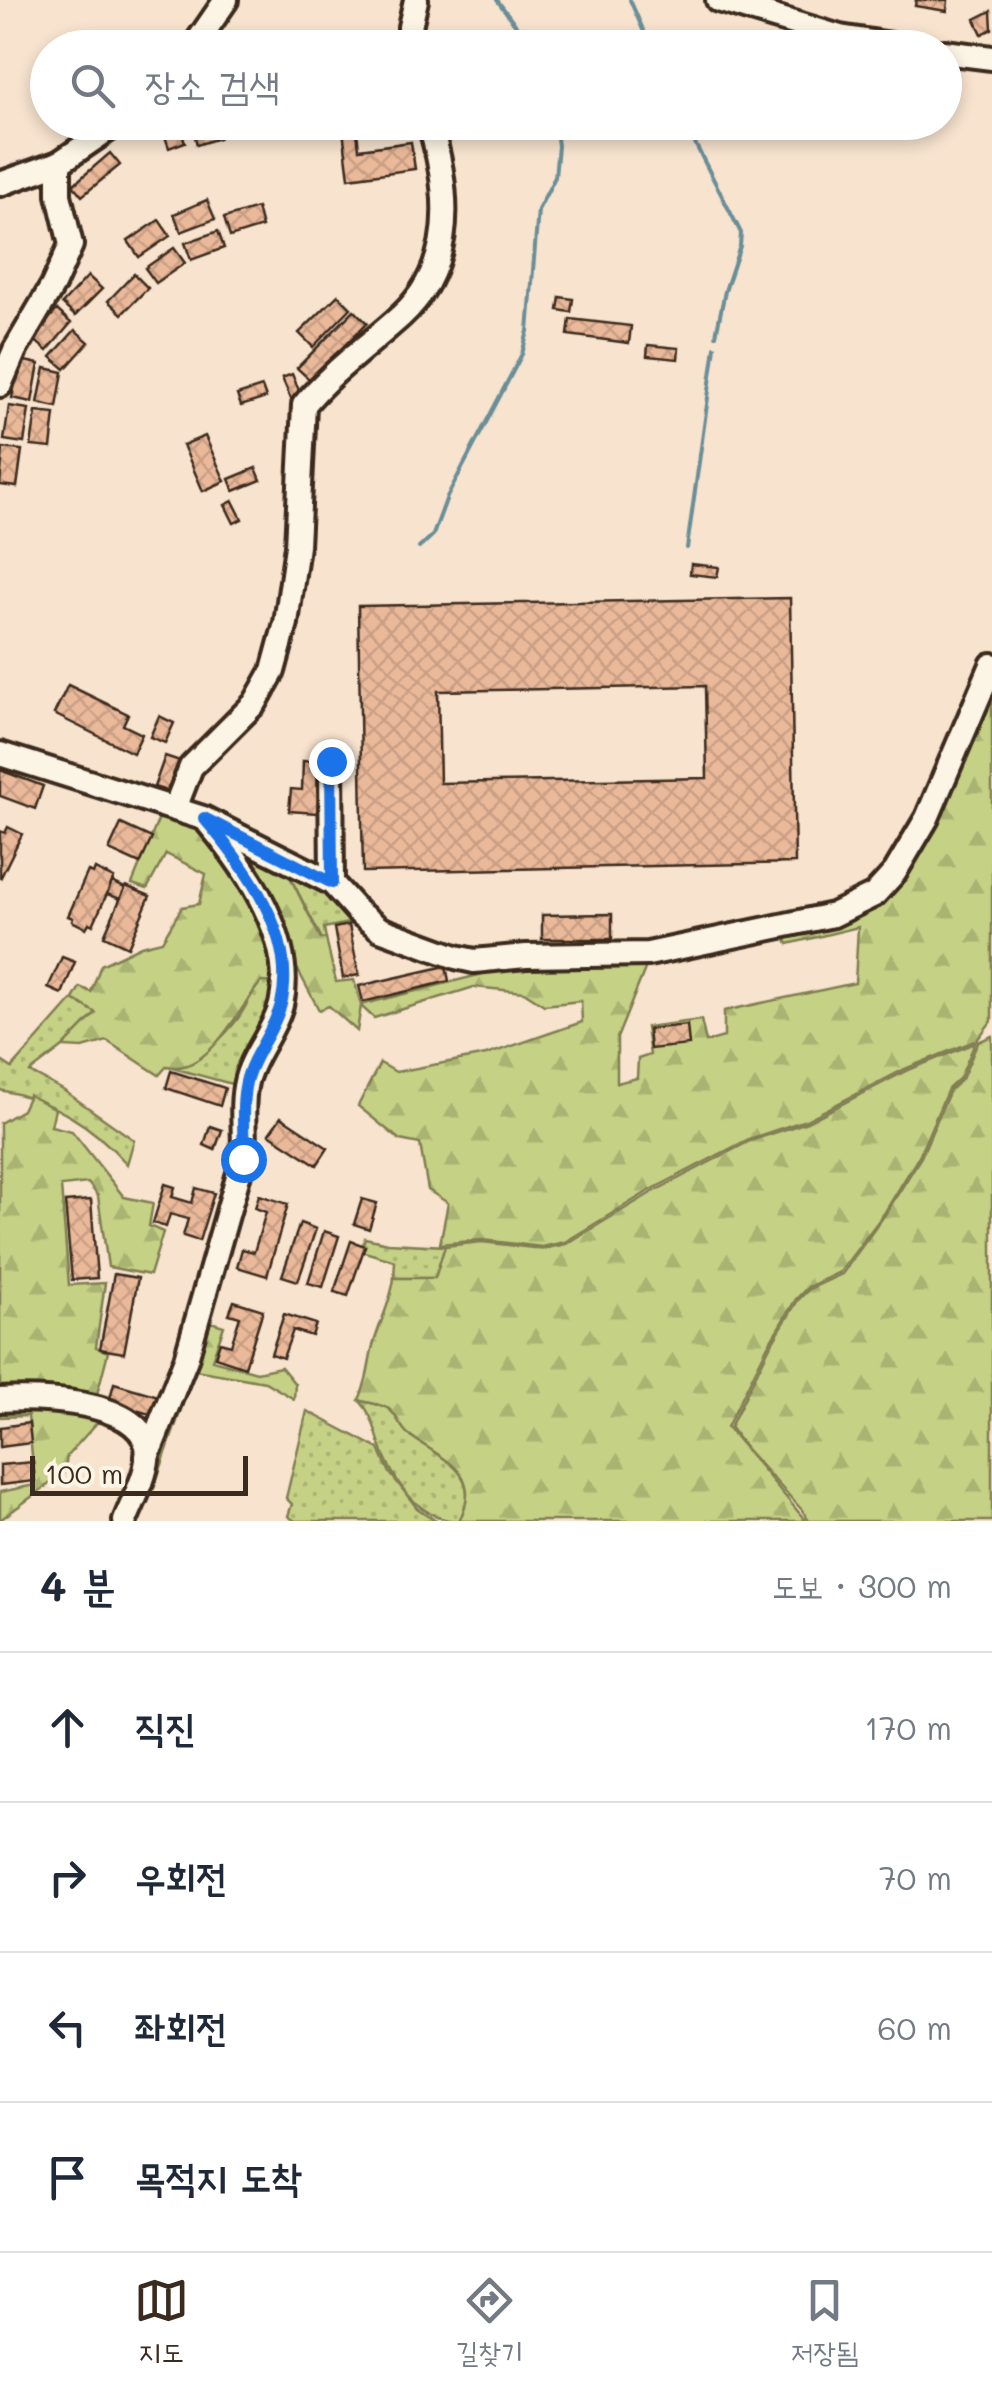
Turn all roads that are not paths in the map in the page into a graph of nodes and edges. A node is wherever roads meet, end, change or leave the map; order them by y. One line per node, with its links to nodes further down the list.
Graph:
1 (226, 0): 4 (street)
2 (416, 0): 5 (street)
3 (718, 0): 6 (street)
4 (206, 30)
5 (411, 30)
6 (817, 30)
7 (962, 54): 8 (street)
8 (992, 58)
9 (93, 140): 11 (street)
10 (435, 140): 17 (street)
11 (59, 163): 12 (street); 13 (street)
12 (0, 184)
13 (0, 385)
14 (992, 665): 19 (street)
15 (0, 754): 17 (street)
16 (331, 761): 19 (street)
17 (175, 808): 18 (street)
18 (204, 818): 19 (street); 21 (street)
19 (332, 883)
20 (0, 1400): 21 (street)
21 (147, 1458): 22 (street)
22 (125, 1521)

